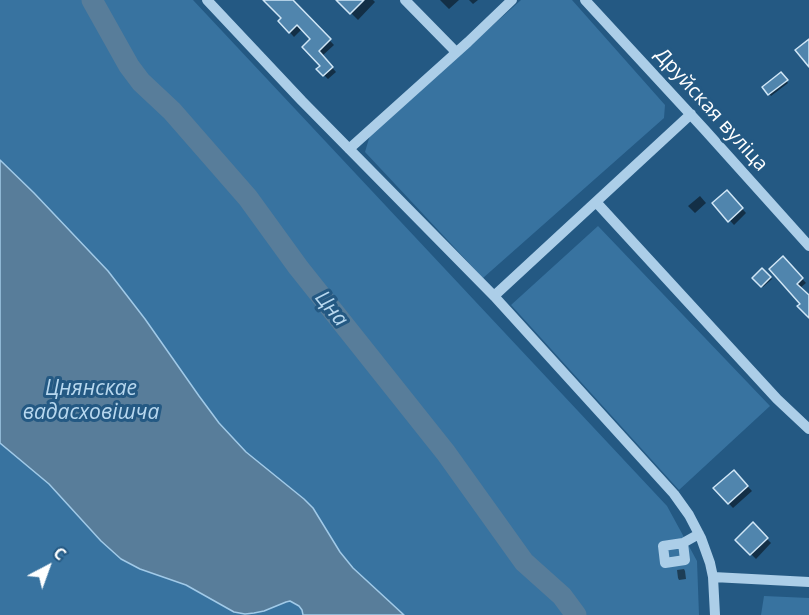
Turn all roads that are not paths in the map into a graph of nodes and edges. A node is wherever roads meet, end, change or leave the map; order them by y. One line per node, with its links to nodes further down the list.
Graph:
1 (207, 0): 7 (street)
2 (405, 0): 5 (street)
3 (512, 0): 5 (street)
4 (585, 0): 6 (street, Друйская вуліца)
5 (456, 52): 7 (street)
6 (691, 114): 8 (street); 9 (street, Друйская вуліца)
7 (349, 149): 10 (street)
8 (596, 202): 10 (street); 11 (street)
9 (809, 246)
10 (494, 296): 12 (street)
11 (809, 429)
12 (699, 534): 13 (street); 14 (street)
13 (683, 543)
14 (713, 577): 15 (street); 16 (street)
15 (809, 582)
16 (715, 615)

